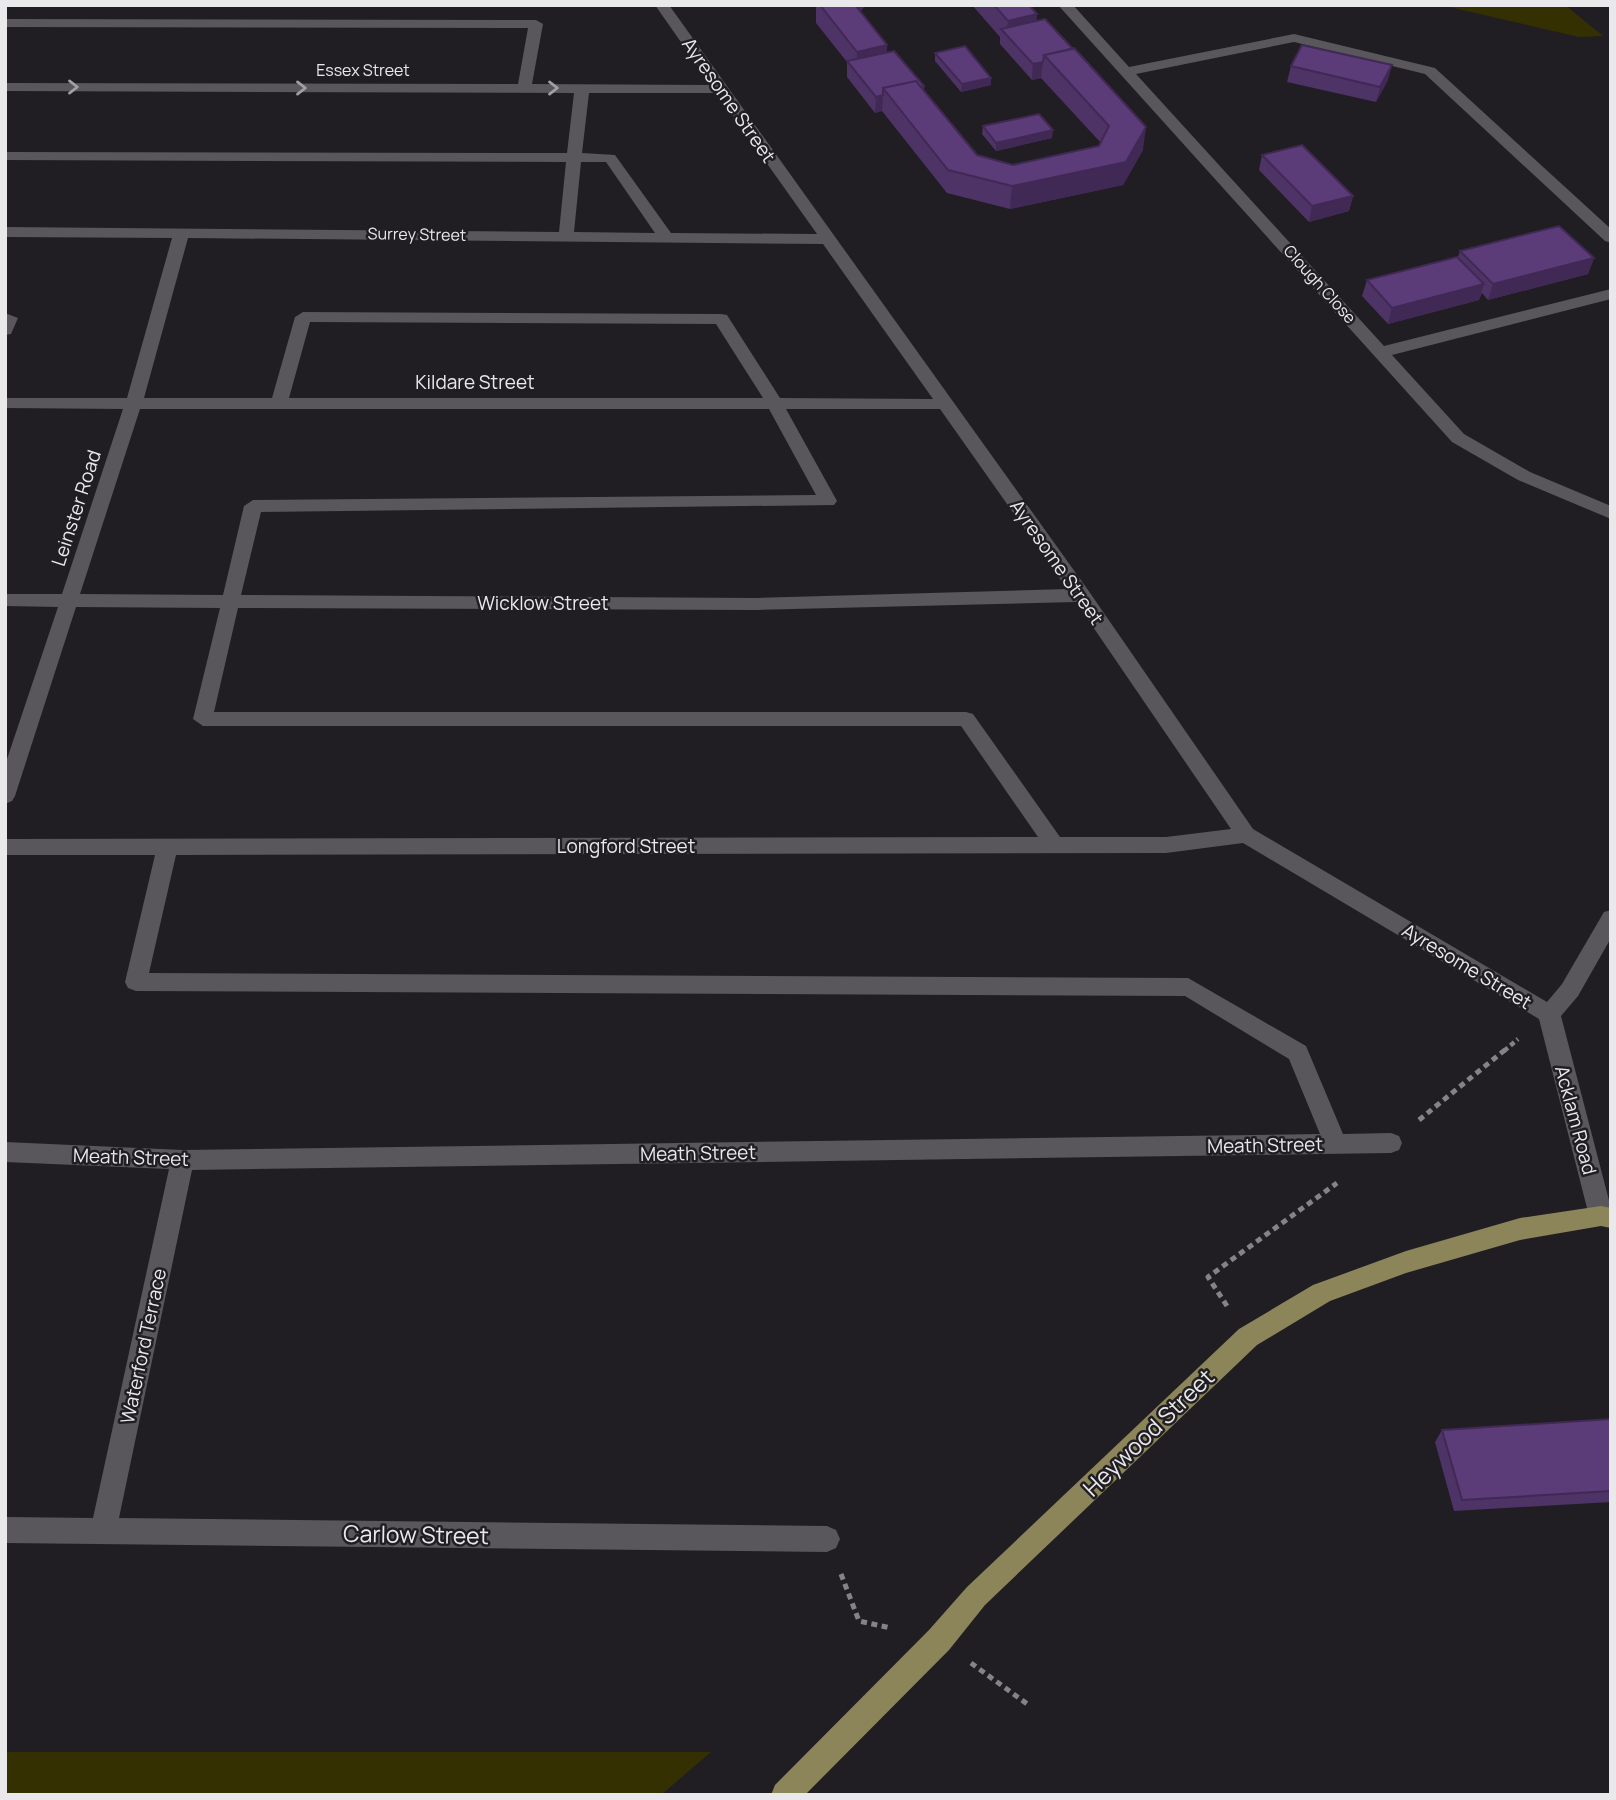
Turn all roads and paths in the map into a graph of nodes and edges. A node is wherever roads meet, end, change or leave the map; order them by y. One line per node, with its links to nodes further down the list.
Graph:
1 (662, 5): 8 (street, Ayresome Street)
2 (1065, 5): 4 (street, Clough Close)
3 (5, 23): 6 (street)
4 (1126, 72): 15 (street); 20 (street, Clough Close)
5 (5, 87): 6 (street, Essex Street, one-way to 6)
6 (524, 88): 7 (street, Essex Street, one-way to 7)
7 (582, 88): 8 (street, Essex Street); 10 (street)
8 (722, 89): 16 (street, Ayresome Street)
9 (5, 156): 10 (street)
10 (574, 158): 13 (street); 14 (street)
11 (5, 232): 12 (street, Surrey Street)
12 (182, 232): 13 (street, Surrey Street); 21 (street, Leinster Road)
13 (566, 236): 14 (street, Surrey Street)
14 (666, 237): 16 (street, Surrey Street)
15 (1611, 238)
16 (828, 239): 25 (street, Ayresome Street)
17 (1611, 293): 20 (street)
18 (5, 318): 19 (street)
19 (5, 330)
20 (1382, 352): 26 (street, Clough Close)
21 (134, 402): 22 (street, Kildare Street); 23 (street, Kildare Street); 29 (street, Leinster Road)
22 (5, 403)
23 (279, 403): 24 (street, Kildare Street); 24 (street)
24 (774, 404): 25 (street, Kildare Street); 30 (street)
25 (945, 404): 27 (street, Ayresome Street)
26 (1611, 513)
27 (1081, 595): 30 (street, Wicklow Street); 32 (street, Ayresome Street)
28 (5, 600): 29 (street, Wicklow Street)
29 (68, 600): 30 (street, Wicklow Street); 31 (street, Leinster Road)
30 (230, 601): 33 (street)
31 (5, 796)
32 (1246, 835): 33 (street, Longford Street); 37 (street, Ayresome Street)
33 (1054, 845): 35 (street, Longford Street)
34 (5, 847): 35 (street, Longford Street)
35 (167, 847): 39 (street)
36 (1611, 918): 37 (street)
37 (1549, 1014): 42 (street, Acklam Road)
38 (1391, 1143): 39 (street, Meath Street)
39 (1336, 1144): 41 (street, Meath Street)
40 (5, 1152): 41 (street, Meath Street)
41 (183, 1160): 44 (street, Waterford Terrace)
42 (1606, 1217): 47 (main road, Heywood Street)
43 (5, 1530): 44 (street, Carlow Street)
44 (103, 1531): 45 (street, Carlow Street)
45 (827, 1539): 46 (path)
46 (859, 1620)
47 (939, 1640): 48 (path); 49 (main road, Heywood Street)
48 (1030, 1706)
49 (785, 1795)

